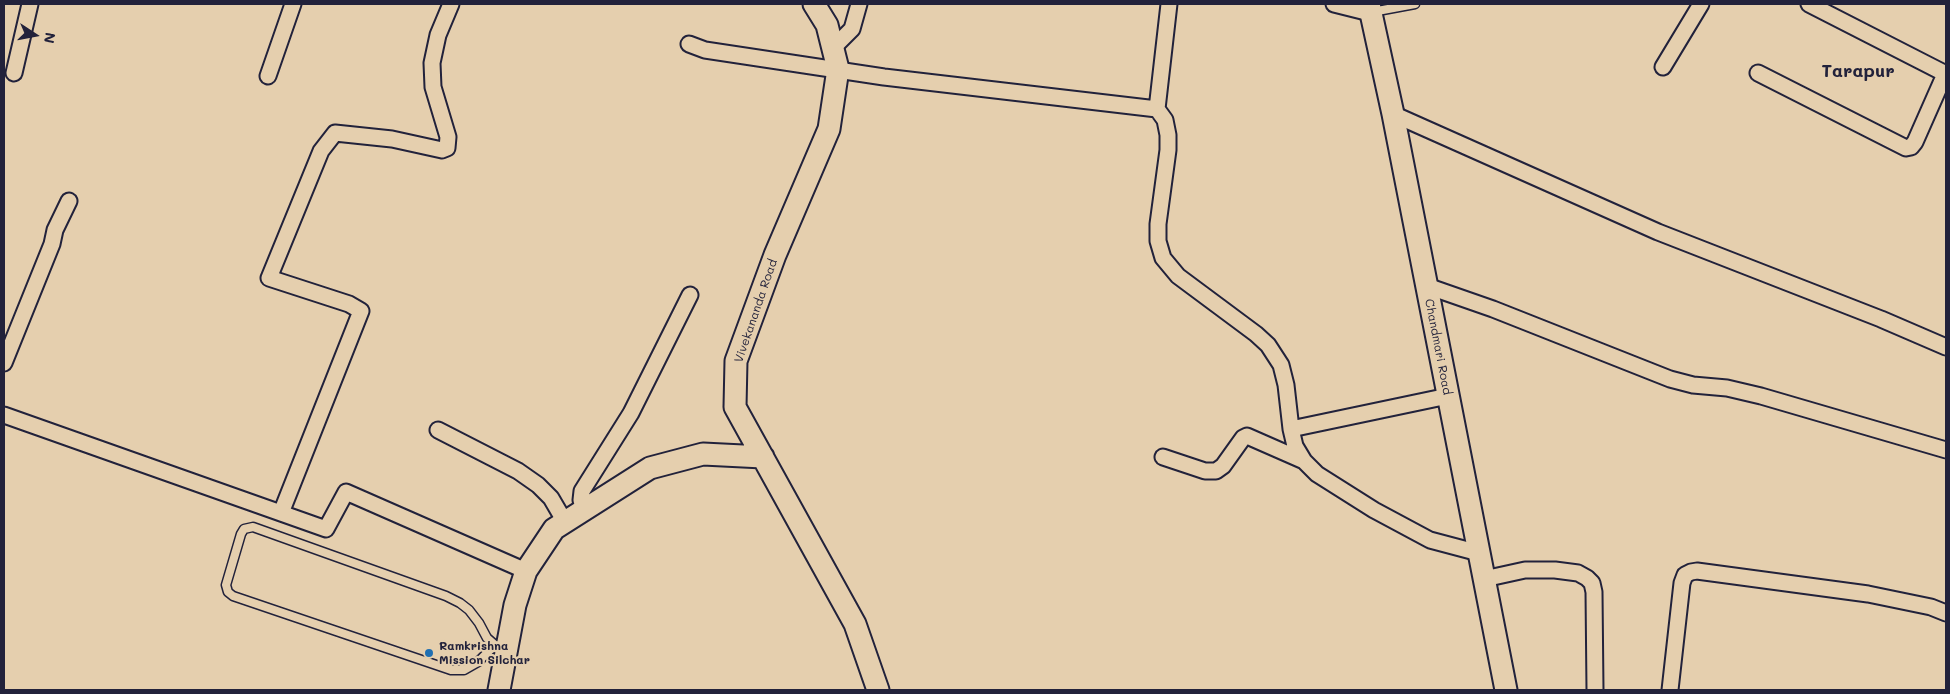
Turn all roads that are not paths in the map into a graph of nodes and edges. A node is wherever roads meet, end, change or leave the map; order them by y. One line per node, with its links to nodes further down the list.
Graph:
1 (30, 4): 17 (street)
2 (293, 4): 19 (street)
3 (451, 4): 36 (street)
4 (814, 4): 13 (street, Vivekananda Road)
5 (859, 4): 13 (street)
6 (1169, 4): 20 (street)
7 (1334, 4): 11 (street)
8 (1415, 4): 11 (lane)
9 (1701, 4): 14 (street)
10 (1809, 4): 18 (street)
11 (1370, 8): 21 (street, Chandmari Road)
12 (689, 44): 15 (street)
13 (833, 48): 15 (street, Vivekananda Road)
14 (1663, 67)
15 (838, 69): 20 (street); 32 (street, Vivekananda Road)
16 (1758, 73): 18 (street)
17 (14, 74)
18 (1946, 74)
19 (268, 76)
20 (1157, 109): 29 (street)
21 (1393, 114): 23 (street, Chandmari Road); 25 (street)
22 (69, 201): 26 (street)
23 (1426, 286): 27 (street, Chandmari Road); 31 (street)
24 (690, 295): 35 (street)
25 (1946, 347)
26 (4, 363)
27 (1448, 396): 29 (street); 38 (street, Chandmari Road)
28 (4, 415): 36 (street)
29 (1291, 429): 34 (street)
30 (438, 430): 37 (street)
31 (1946, 450)
32 (763, 457): 35 (street); 44 (street, Vivekananda Road)
33 (1162, 457): 34 (street)
34 (1304, 461): 38 (street)
35 (584, 510): 37 (street)
36 (281, 513): 39 (street)
37 (565, 522): 39 (street)
38 (1479, 553): 40 (street, Chandmari Road)
39 (526, 571): 42 (street)
40 (1484, 579): 45 (street, Chandmari Road); 46 (street)
41 (1946, 613): 47 (street)
42 (502, 646): 42 (lane); 43 (street)
43 (499, 690)
44 (878, 690)
45 (1506, 690)
46 (1595, 690)
47 (1670, 690)

